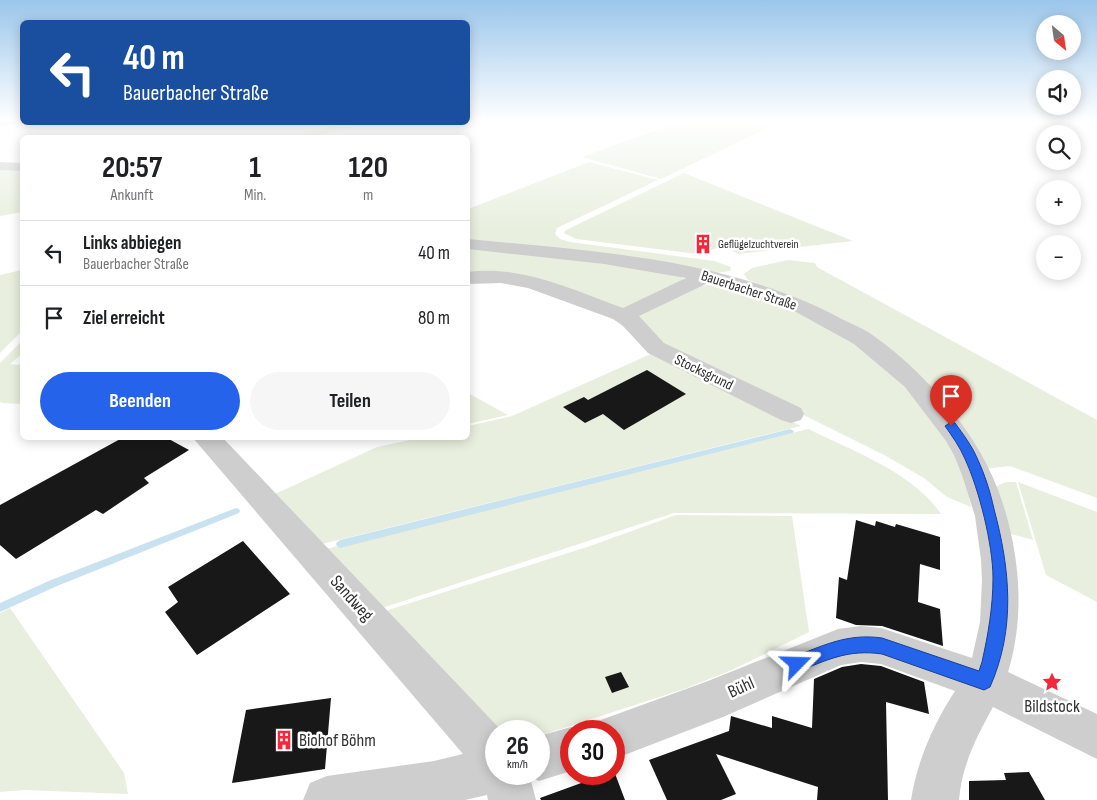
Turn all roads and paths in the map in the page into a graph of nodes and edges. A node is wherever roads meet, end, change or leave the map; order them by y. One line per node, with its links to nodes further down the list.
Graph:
1 (0, 166): 2 (street)
2 (20, 167)
3 (470, 244): 4 (street, Bauerbacher Straße)
4 (708, 276): 6 (street); 9 (street, Bauerbacher Straße)
5 (470, 278): 6 (street, Stocksgrund)
6 (626, 317): 7 (street, Stocksgrund)
7 (791, 414)
8 (209, 440): 12 (street, Sandweg)
9 (984, 681): 10 (street, Bühl); 11 (street, Bühl); 17 (street, Bauerbacher Straße)
10 (625, 733)
11 (1097, 737)
12 (485, 746)
13 (485, 772): 15 (street)
14 (509, 785): 16 (street)
15 (327, 800)
16 (512, 800)
17 (934, 800)

